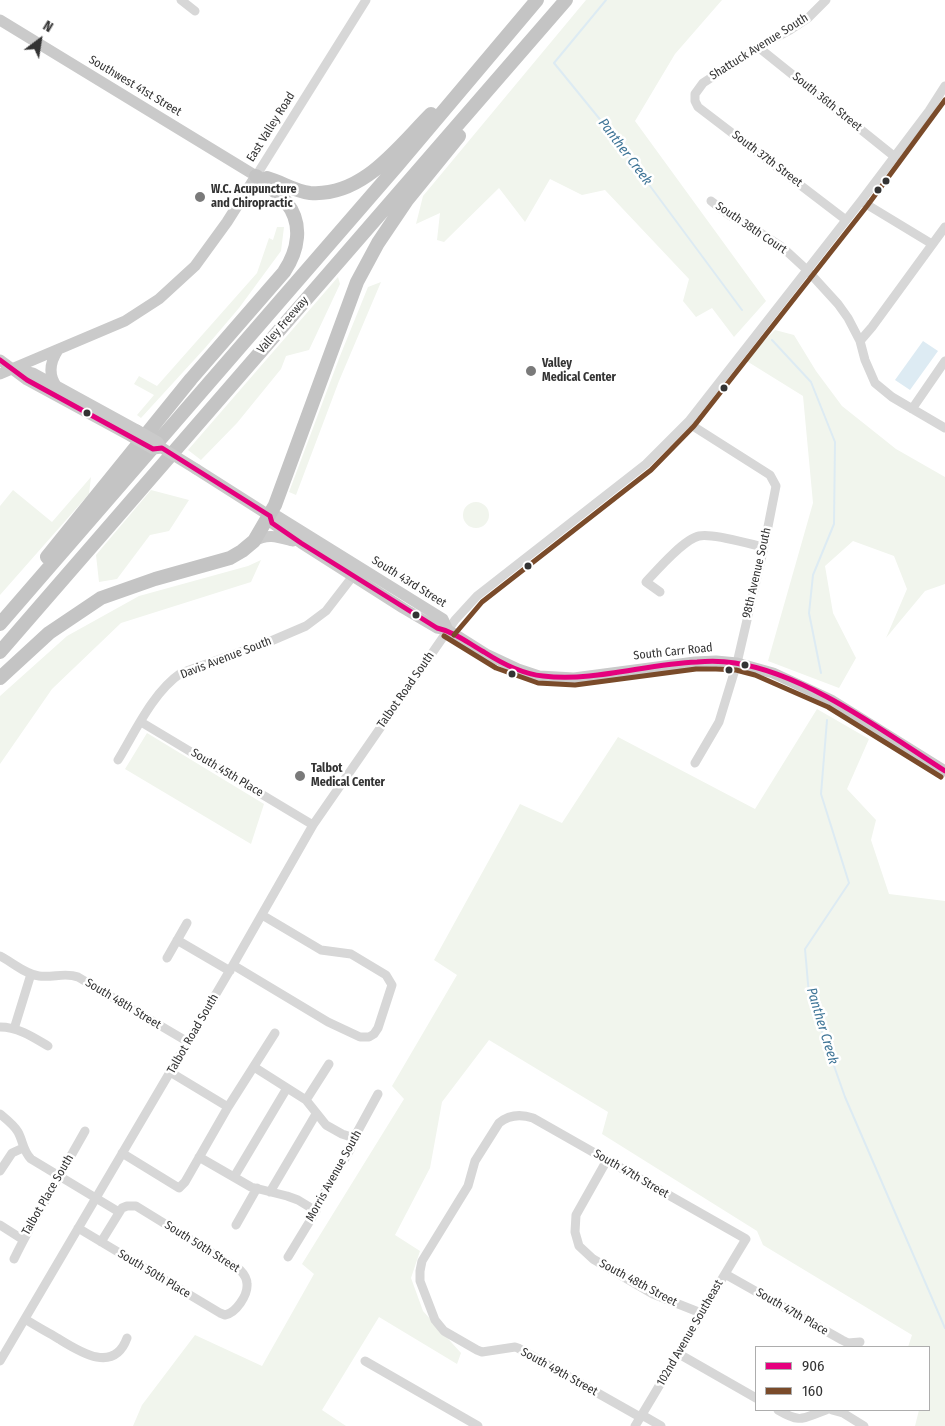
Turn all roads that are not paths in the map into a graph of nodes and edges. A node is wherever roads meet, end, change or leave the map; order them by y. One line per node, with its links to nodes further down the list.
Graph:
1 (181, 0): 7 (street)
2 (366, 0): 14 (street, East Valley Road)
3 (558, 0): 41 (highway)
4 (566, 0): 10 (highway, Valley Freeway)
5 (826, 0): 9 (street, Shattuck Avenue South)
6 (537, 1): 14 (highway); 39 (highway, Valley Freeway)
7 (195, 11)
8 (0, 20): 14 (main road, Southwest 41st Street)
9 (758, 47): 12 (street, Shattuck Avenue South); 13 (street, South 36th Street)
10 (524, 48): 32 (highway); 42 (highway, Valley Freeway)
11 (945, 86): 13 (street, Talbot Road South)
12 (695, 94): 17 (street, South 37th Street)
13 (895, 157): 16 (street, Talbot Road South)
14 (256, 176): 22 (main road, East Valley Road); 38 (highway)
15 (712, 200): 20 (street, South 38th Court)
16 (861, 201): 17 (street, Talbot Road South); 19 (street)
17 (846, 220): 20 (street, Talbot Road South)
18 (945, 227): 19 (street)
19 (932, 244): 21 (street)
20 (807, 270): 21 (street, South 38th Court); 29 (street, Talbot Road South)
21 (860, 341): 28 (street, South 38th Court)
22 (58, 350): 25 (main road, East Valley Road); 27 (main road)
23 (0, 360): 25 (main road)
24 (945, 361): 28 (street)
25 (13, 368): 26 (main road, East Valley Road); 27 (main road, South 43rd Street); 31 (main road, South 43rd Street)
26 (0, 374)
27 (57, 387): 31 (main road, South 43rd Street)
28 (912, 409): 30 (street, South 38th Court)
29 (688, 420): 35 (street, 98th Avenue South); 40 (street, Talbot Road South)
30 (945, 428)
31 (135, 433): 32 (main road, South 43rd Street, bridge)
32 (270, 516): 33 (highway); 34 (main road, South 43rd Street); 40 (main road, South 43rd Street)
33 (254, 541): 34 (main road); 44 (highway)
34 (301, 544): 36 (main road, South 43rd Street)
35 (764, 547): 37 (street); 43 (street, 98th Avenue South)
36 (353, 576): 40 (main road, South 43rd Street); 45 (street, Davis Avenue South)
37 (660, 592)
38 (0, 612)
39 (0, 624)
40 (448, 630): 43 (main road, South Carr Road); 49 (street, Talbot Road South)
41 (0, 644)
42 (0, 652)
43 (737, 663): 47 (street, 98th Avenue South); 48 (main road, South Carr Road)
44 (0, 678)
45 (141, 722): 46 (street, Davis Avenue South); 49 (street, South 45th Place)
46 (118, 760)
47 (695, 763)
48 (945, 771)
49 (314, 825): 50 (street, Talbot Road South)
50 (262, 915): 55 (street, Talbot Road South); 55 (street)
51 (187, 923): 52 (street)
52 (177, 940): 54 (street); 55 (street)
53 (0, 956): 56 (street, South 48th Street)
54 (167, 958)
55 (231, 968): 60 (street, Talbot Road South)
56 (31, 974): 58 (street); 60 (street, South 48th Street)
57 (0, 1027): 58 (street)
58 (14, 1029): 61 (street)
59 (275, 1033): 63 (street)
60 (188, 1042): 64 (street, Talbot Road South)
61 (48, 1046)
62 (329, 1064): 67 (street)
63 (254, 1067): 65 (street); 68 (street)
64 (170, 1072): 68 (street); 74 (street, Talbot Road South)
65 (287, 1088): 67 (street); 78 (street)
66 (378, 1094): 72 (street, Morris Avenue South)
67 (306, 1100): 70 (street)
68 (228, 1107): 75 (street)
69 (0, 1114): 73 (street)
70 (316, 1114): 72 (street); 81 (street)
71 (84, 1131): 79 (street, Talbot Place South)
72 (354, 1138): 83 (street, Morris Avenue South)
73 (23, 1148): 77 (street); 79 (street)
74 (122, 1153): 75 (street); 82 (street, Talbot Road South)
75 (199, 1157): 78 (street)
76 (607, 1160): 89 (street, South 47th Street); 94 (street, South 47th Street); 95 (street, South 48th Street)
77 (0, 1171)
78 (234, 1176): 80 (street)
79 (60, 1177): 82 (street); 88 (street, Talbot Place South)
80 (257, 1188): 81 (street); 86 (street)
81 (270, 1192): 83 (street)
82 (96, 1198): 84 (street); 87 (street, Talbot Road South)
83 (316, 1211): 91 (street, Morris Avenue South)
84 (118, 1212): 90 (street); 96 (street, South 50th Street)
85 (0, 1225): 88 (street)
86 (236, 1225)
87 (78, 1228): 90 (street, South 50th Place); 97 (street, Talbot Road South)
88 (22, 1239): 92 (street, Talbot Place South)
89 (746, 1239): 93 (street, 102nd Avenue Southeast)
90 (101, 1242): 96 (street, South 50th Place)
91 (288, 1257)
92 (14, 1259)
93 (725, 1274): 95 (street, 102nd Avenue Southeast); 99 (street, South 47th Place)
94 (420, 1281): 107 (street, South 49th Street)
95 (701, 1313): 100 (street, 102nd Avenue Southeast)
96 (230, 1314)
97 (25, 1319): 98 (street); 101 (street, Talbot Road South)
98 (127, 1338)
99 (860, 1342)
100 (678, 1354): 103 (street); 107 (street, 102nd Avenue Southeast)
101 (0, 1361)
102 (365, 1361): 108 (street)
103 (755, 1397)
104 (780, 1411): 105 (street)
105 (823, 1411)
106 (836, 1411): 111 (street)
107 (641, 1416): 109 (street, 102nd Avenue Southeast); 110 (street, South 49th Street)
108 (478, 1426)
109 (635, 1426)
110 (661, 1426)
111 (864, 1426)

